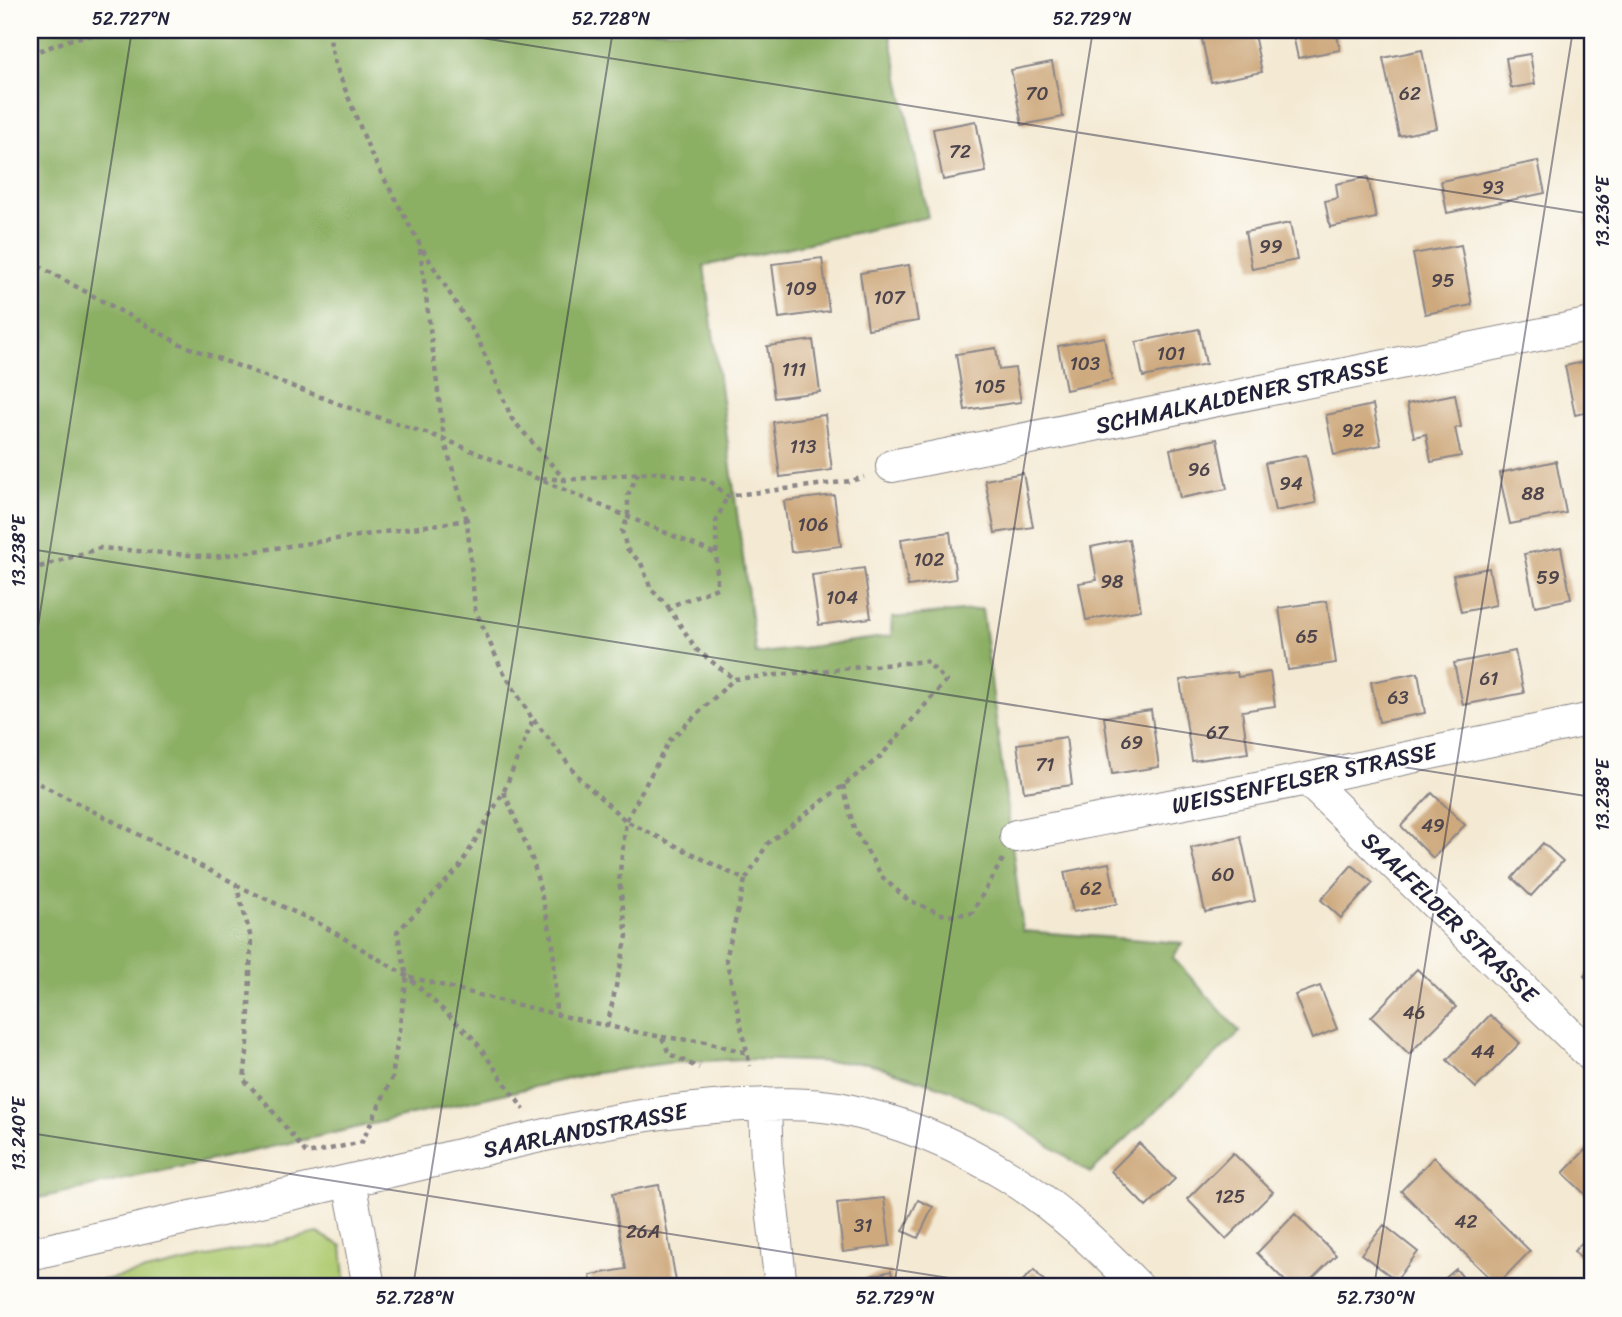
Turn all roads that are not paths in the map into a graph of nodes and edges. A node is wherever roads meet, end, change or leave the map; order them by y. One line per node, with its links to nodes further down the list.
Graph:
1 (1592, 324): 2 (street, SCHMALKALDENER STRASSE)
2 (892, 466)
3 (1592, 719): 4 (street, WEISSENFELSER STRASSE)
4 (1307, 779): 5 (street, WEISSENFELSER STRASSE); 6 (street, SAALFELDER STRASSE)
5 (1016, 836)
6 (1592, 1056)
7 (765, 1104): 8 (street, SAARLANDSTRASSE); 11 (street); 12 (street, SAARLANDSTRASSE)
8 (349, 1181): 9 (street, SAARLANDSTRASSE); 10 (street)
9 (30, 1254)
10 (369, 1287)
11 (781, 1287)
12 (1138, 1287)

